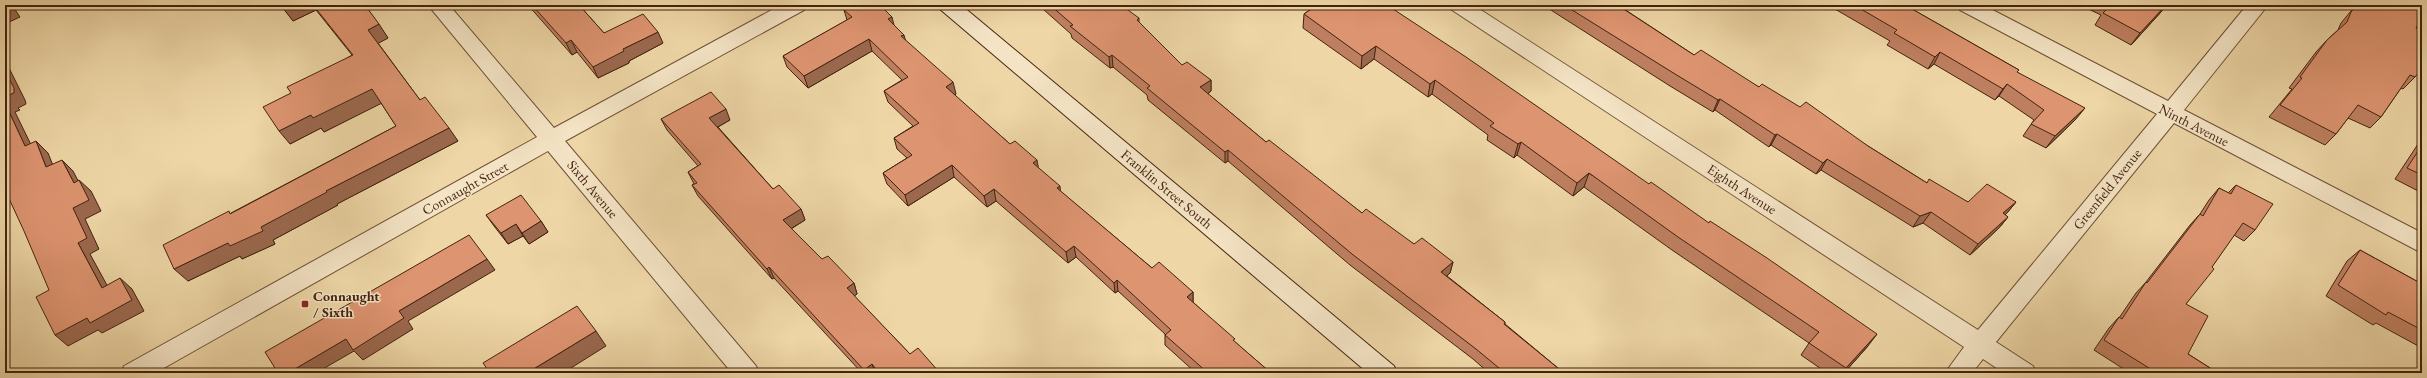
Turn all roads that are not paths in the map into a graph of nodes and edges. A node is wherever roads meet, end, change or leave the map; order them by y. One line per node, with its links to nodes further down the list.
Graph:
1 (438, 5): 8 (street, Sixth Avenue)
2 (797, 5): 8 (street, Connaught Street)
3 (948, 5): 13 (street, Franklin Street South)
4 (1459, 5): 10 (street, Eighth Avenue)
5 (1967, 5): 7 (street, Ninth Avenue)
6 (2258, 5): 7 (street, Greenfield Avenue)
7 (2169, 113): 9 (street, Ninth Avenue); 10 (street, Greenfield Avenue)
8 (551, 139): 11 (street, Connaught Street); 12 (street, Sixth Avenue)
9 (2422, 244)
10 (1980, 345): 14 (street, Greenfield Avenue); 15 (street, Eighth Avenue)
11 (133, 373)
12 (747, 373)
13 (1386, 373)
14 (1957, 373)
15 (2024, 373)

